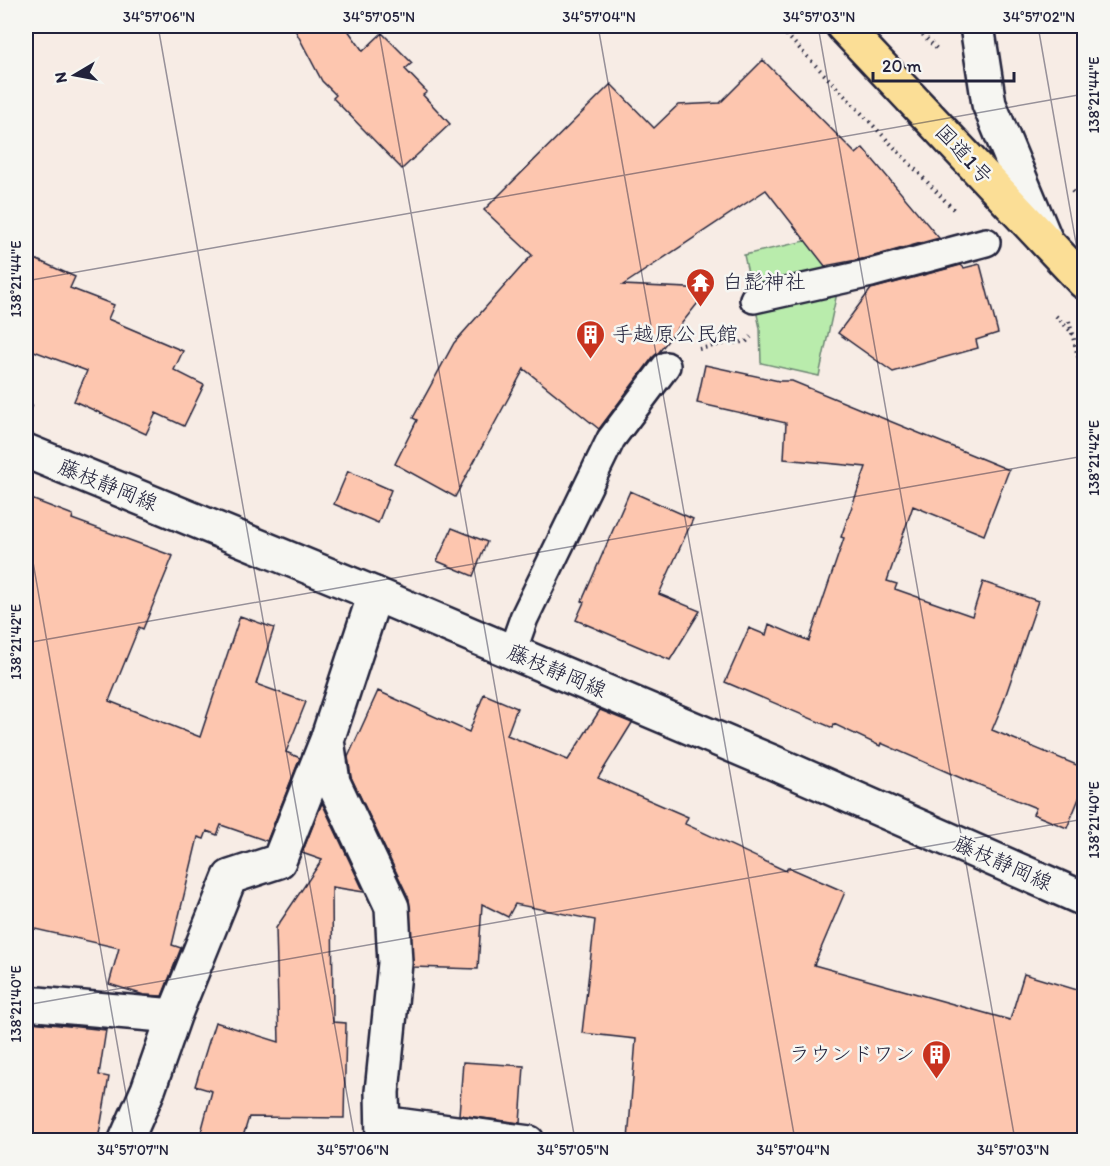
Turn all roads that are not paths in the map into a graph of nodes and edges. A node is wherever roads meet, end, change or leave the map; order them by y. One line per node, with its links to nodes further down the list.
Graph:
1 (843, 26): 4 (highway, 国道1号)
2 (977, 26): 4 (street)
3 (986, 242): 6 (lane)
4 (1047, 243): 5 (highway, 国道1号)
5 (1084, 282)
6 (754, 298)
7 (666, 366): 10 (lane)
8 (26, 451): 9 (street, 藤枝静岡線)
9 (375, 594): 10 (street, 藤枝静岡線); 11 (street)
10 (512, 652): 12 (street, 藤枝静岡線)
11 (327, 740): 14 (street); 15 (street)
12 (1084, 899)
13 (26, 1003): 14 (street)
14 (174, 1016): 16 (street)
15 (383, 1130): 17 (lane)
16 (126, 1140)
17 (530, 1140)

